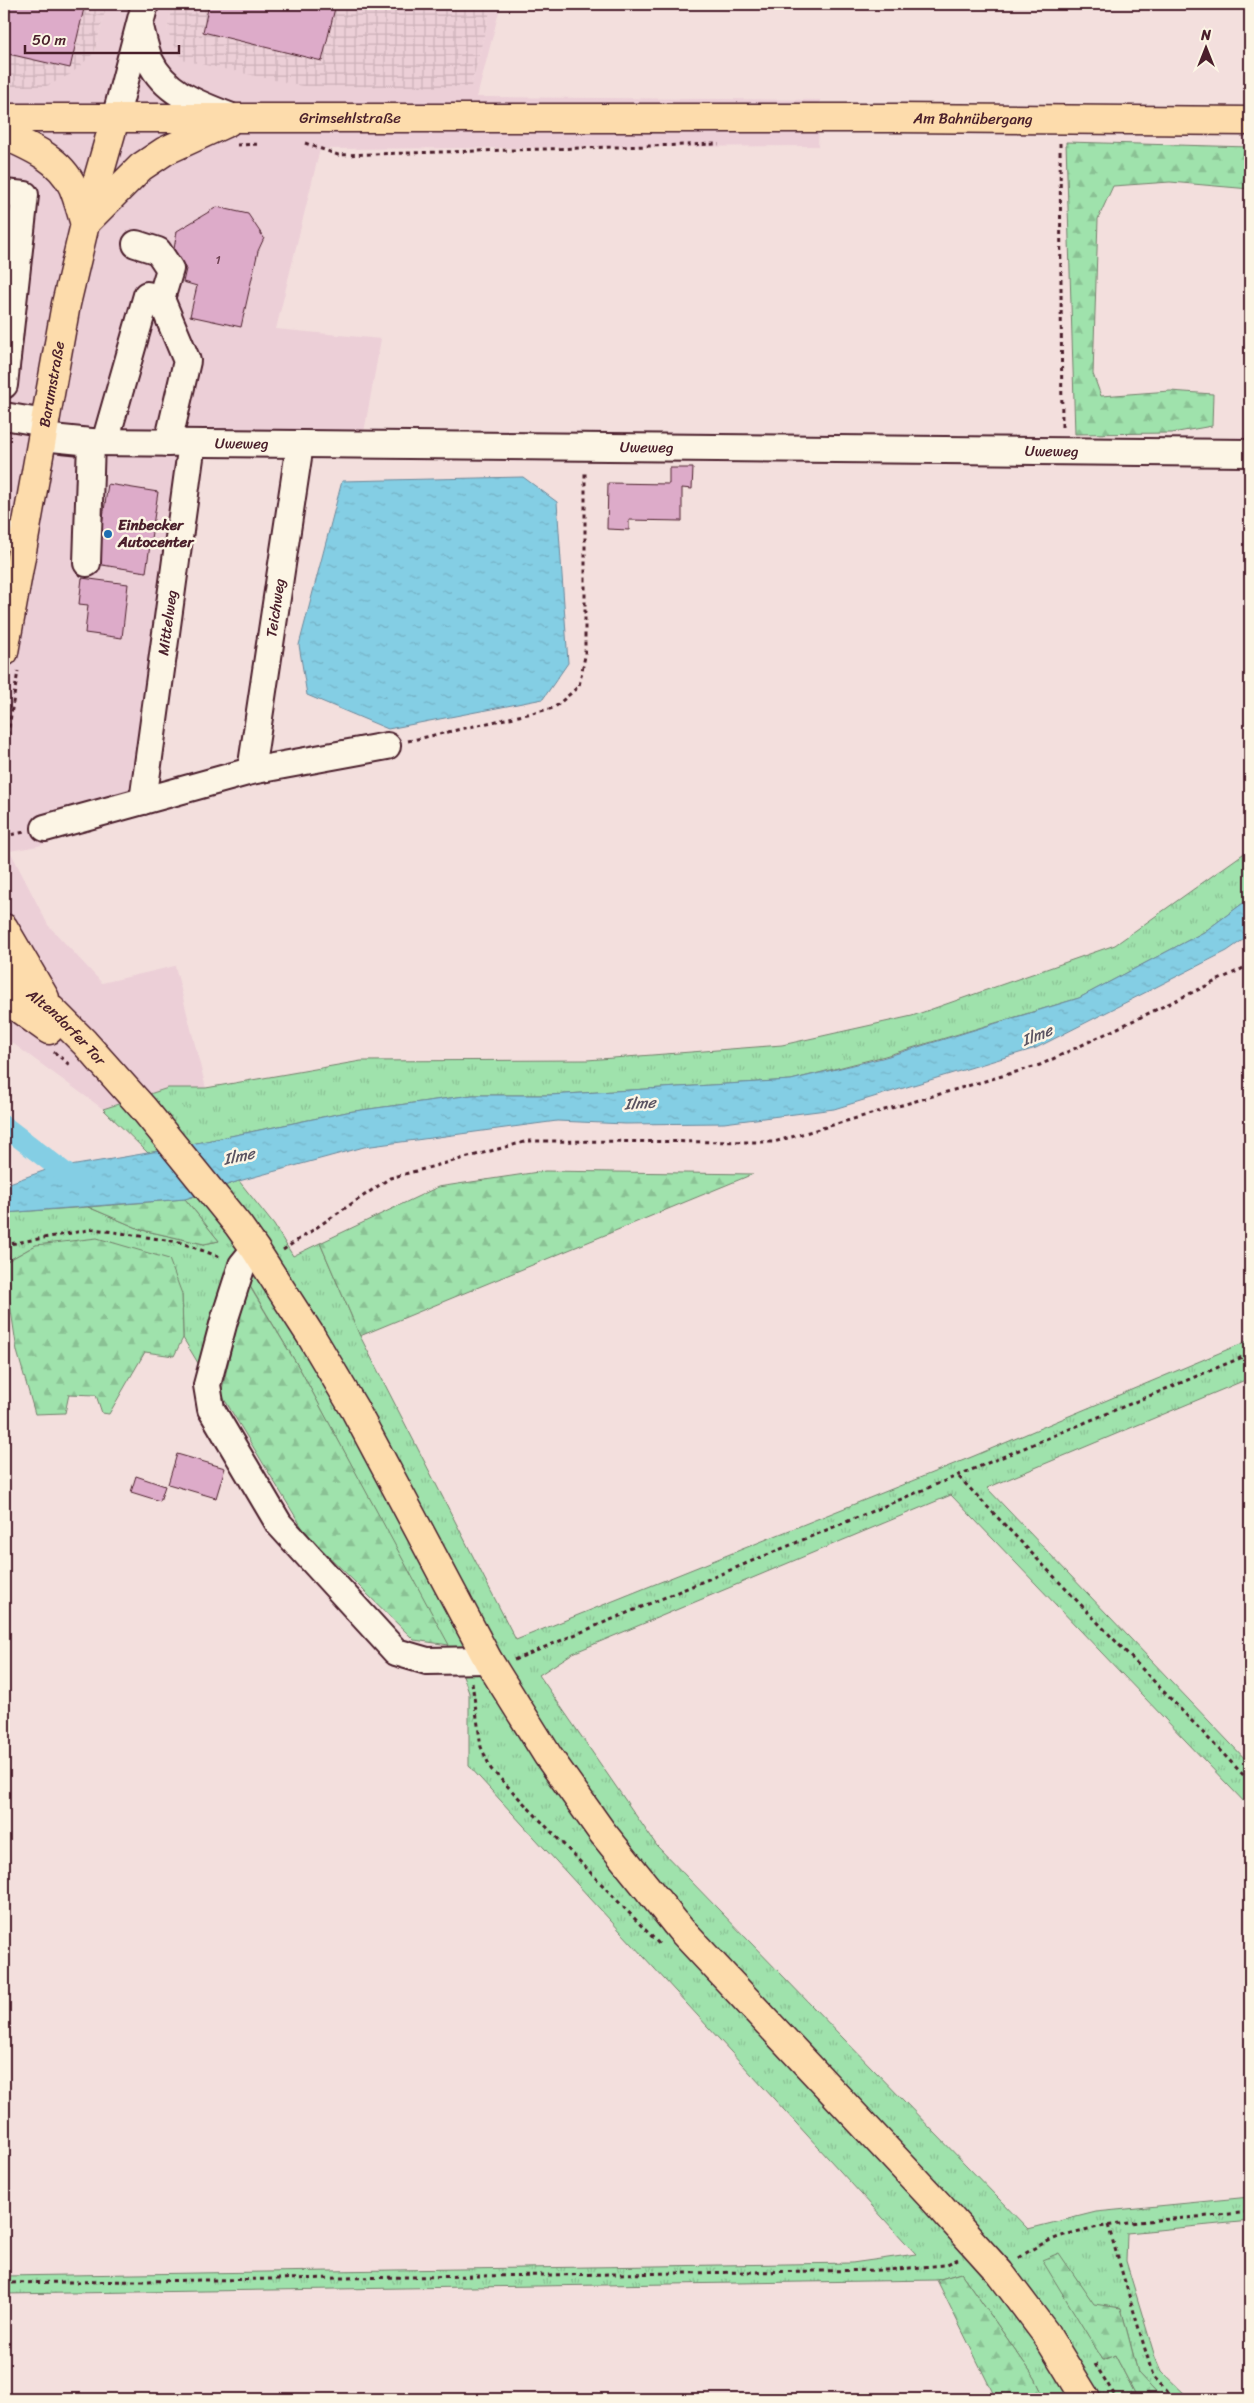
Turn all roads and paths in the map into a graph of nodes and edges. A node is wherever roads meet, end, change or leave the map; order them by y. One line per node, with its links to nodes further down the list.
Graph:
1 (142, 16): 4 (street); 5 (street)
2 (4, 118): 4 (main road, Grimsehlstraße)
3 (696, 118): 5 (main road, Grimsehlstraße); 6 (main road, Am Bahnübergang)
4 (115, 119): 5 (main road, Grimsehlstraße); 10 (main road, Barumstraße)
5 (236, 119): 10 (main road)
6 (1250, 121)
7 (4, 136): 10 (main road)
8 (1060, 136): 21 (path)
9 (4, 193): 13 (street)
10 (85, 224): 16 (main road, Barumstraße)
11 (136, 244): 12 (street)
12 (161, 299): 17 (street); 18 (street, Mittelweg)
13 (5, 357): 14 (street)
14 (4, 384)
15 (4, 416): 16 (street, Uweweg)
16 (43, 430): 17 (street, Uweweg); 23 (main road, Barumstraße)
17 (98, 442): 18 (street, Uweweg); 24 (street)
18 (180, 443): 19 (street, Uweweg); 28 (street, Mittelweg)
19 (300, 444): 20 (street, Uweweg); 27 (street, Teichweg)
20 (586, 447): 21 (street, Uweweg); 26 (path)
21 (1063, 452): 22 (street, Uweweg)
22 (1250, 453)
23 (14, 536): 25 (main road, Barumstraße)
24 (87, 563)
25 (4, 652)
26 (387, 746): 27 (street)
27 (251, 771): 28 (street)
28 (143, 801): 29 (street)
29 (45, 828)
30 (4, 928): 34 (main road)
31 (1250, 965): 39 (path)
32 (4, 974): 34 (main road, Altendorfer Tor)
33 (4, 998): 37 (main road, Altendorfer Tor)
34 (52, 1010): 37 (main road, Altendorfer Tor)
35 (53, 1051): 36 (path)
36 (75, 1070)
37 (123, 1088): 39 (main road, Altendorfer Tor)
38 (4, 1245): 39 (path)
39 (254, 1259): 42 (main road, Altendorfer Tor); 42 (street)
40 (1250, 1354): 41 (path)
41 (959, 1477): 42 (path); 44 (path)
42 (500, 1660): 43 (path); 47 (main road, Altendorfer Tor)
43 (517, 1669)
44 (1250, 1782)
45 (1250, 2212): 46 (path)
46 (1108, 2225): 48 (path); 53 (path)
47 (977, 2247): 49 (path); 51 (main road, Altendorfer Tor)
48 (1023, 2266)
49 (4, 2283)
50 (1094, 2364): 52 (path)
51 (1086, 2399)
52 (1117, 2399)
53 (1174, 2399)

